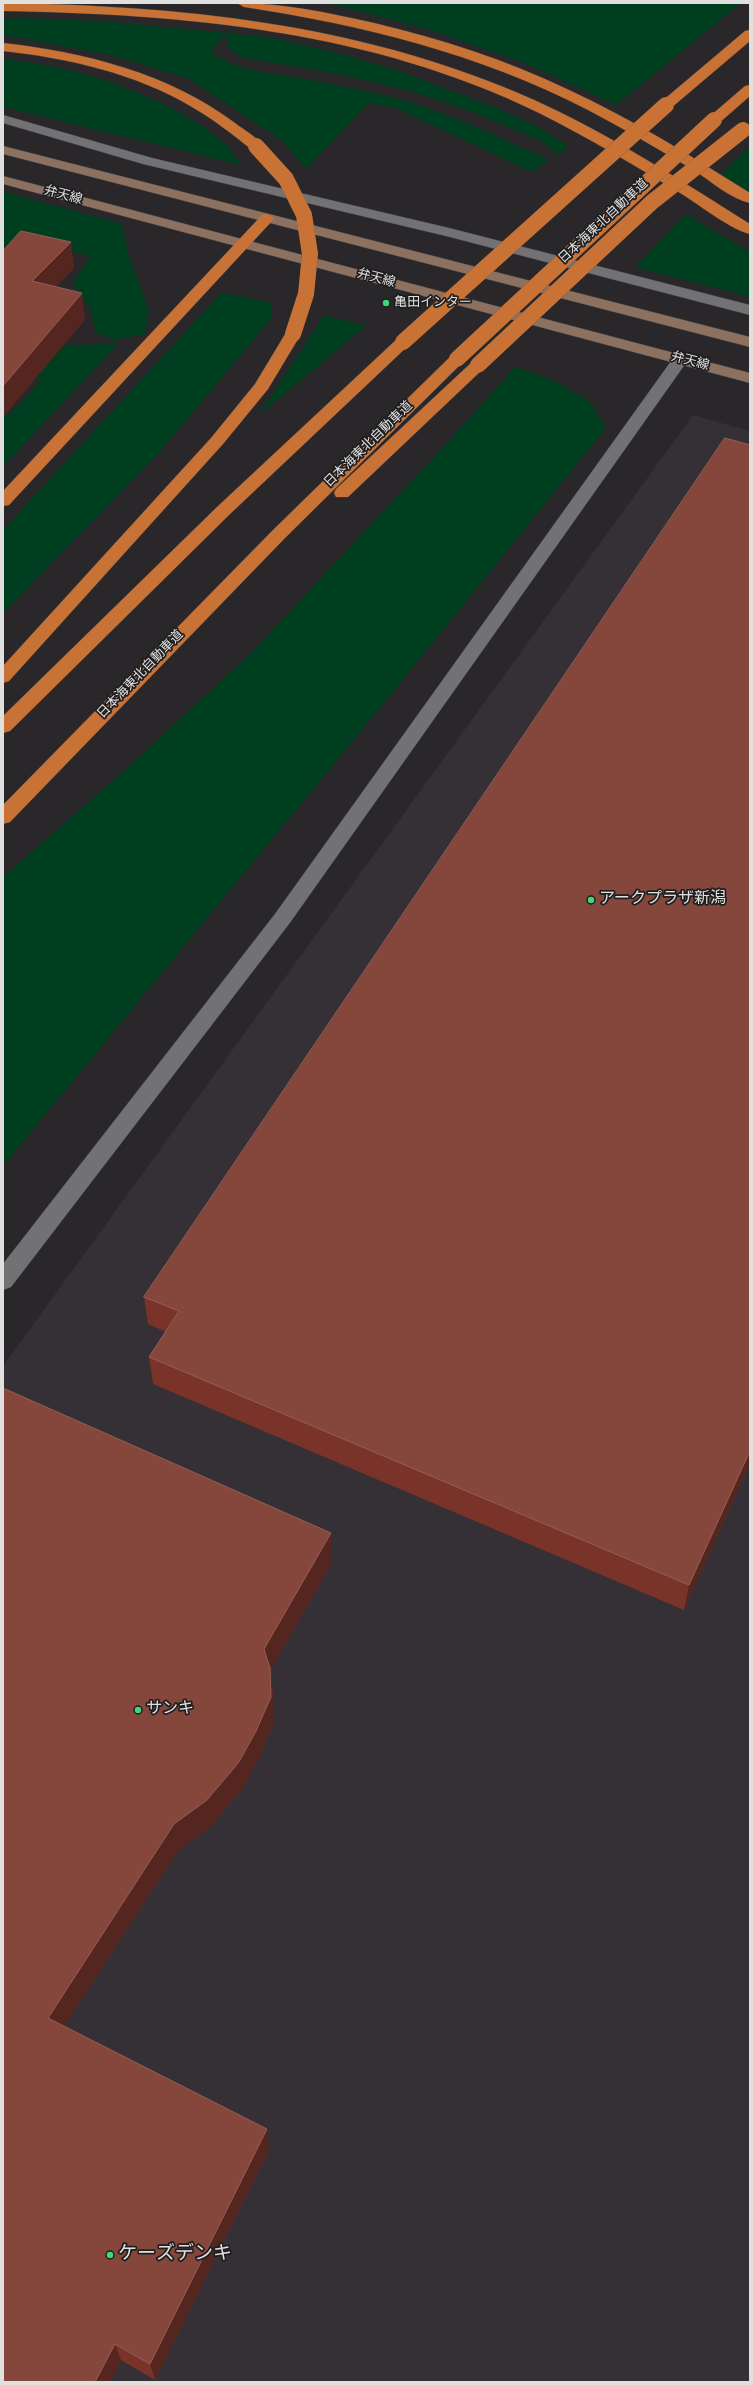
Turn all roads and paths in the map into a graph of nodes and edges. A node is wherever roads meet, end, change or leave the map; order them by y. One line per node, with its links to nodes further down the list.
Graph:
1 (244, 3): 10 (highway)
2 (3, 7): 12 (highway)
3 (750, 34): 20 (highway, bridge)
4 (3, 47): 19 (highway, bridge)
5 (750, 88): 21 (highway, 日本海東北自動車道, bridge)
6 (3, 120): 14 (street)
7 (746, 127): 21 (highway, bridge)
8 (3, 150): 11 (street, 弁天線)
9 (3, 180): 13 (street, 弁天線)
10 (750, 198)
11 (267, 218): 13 (highway); 15 (street, 弁天線)
12 (750, 230)
13 (244, 244): 16 (street, 弁天線); 18 (highway)
14 (750, 310)
15 (750, 342)
16 (680, 360): 17 (street, 弁天線); 23 (street)
17 (750, 378)
18 (3, 501)
19 (3, 676)
20 (3, 727)
21 (89, 728): 22 (highway, 日本海東北自動車道)
22 (3, 817)
23 (3, 1281)

